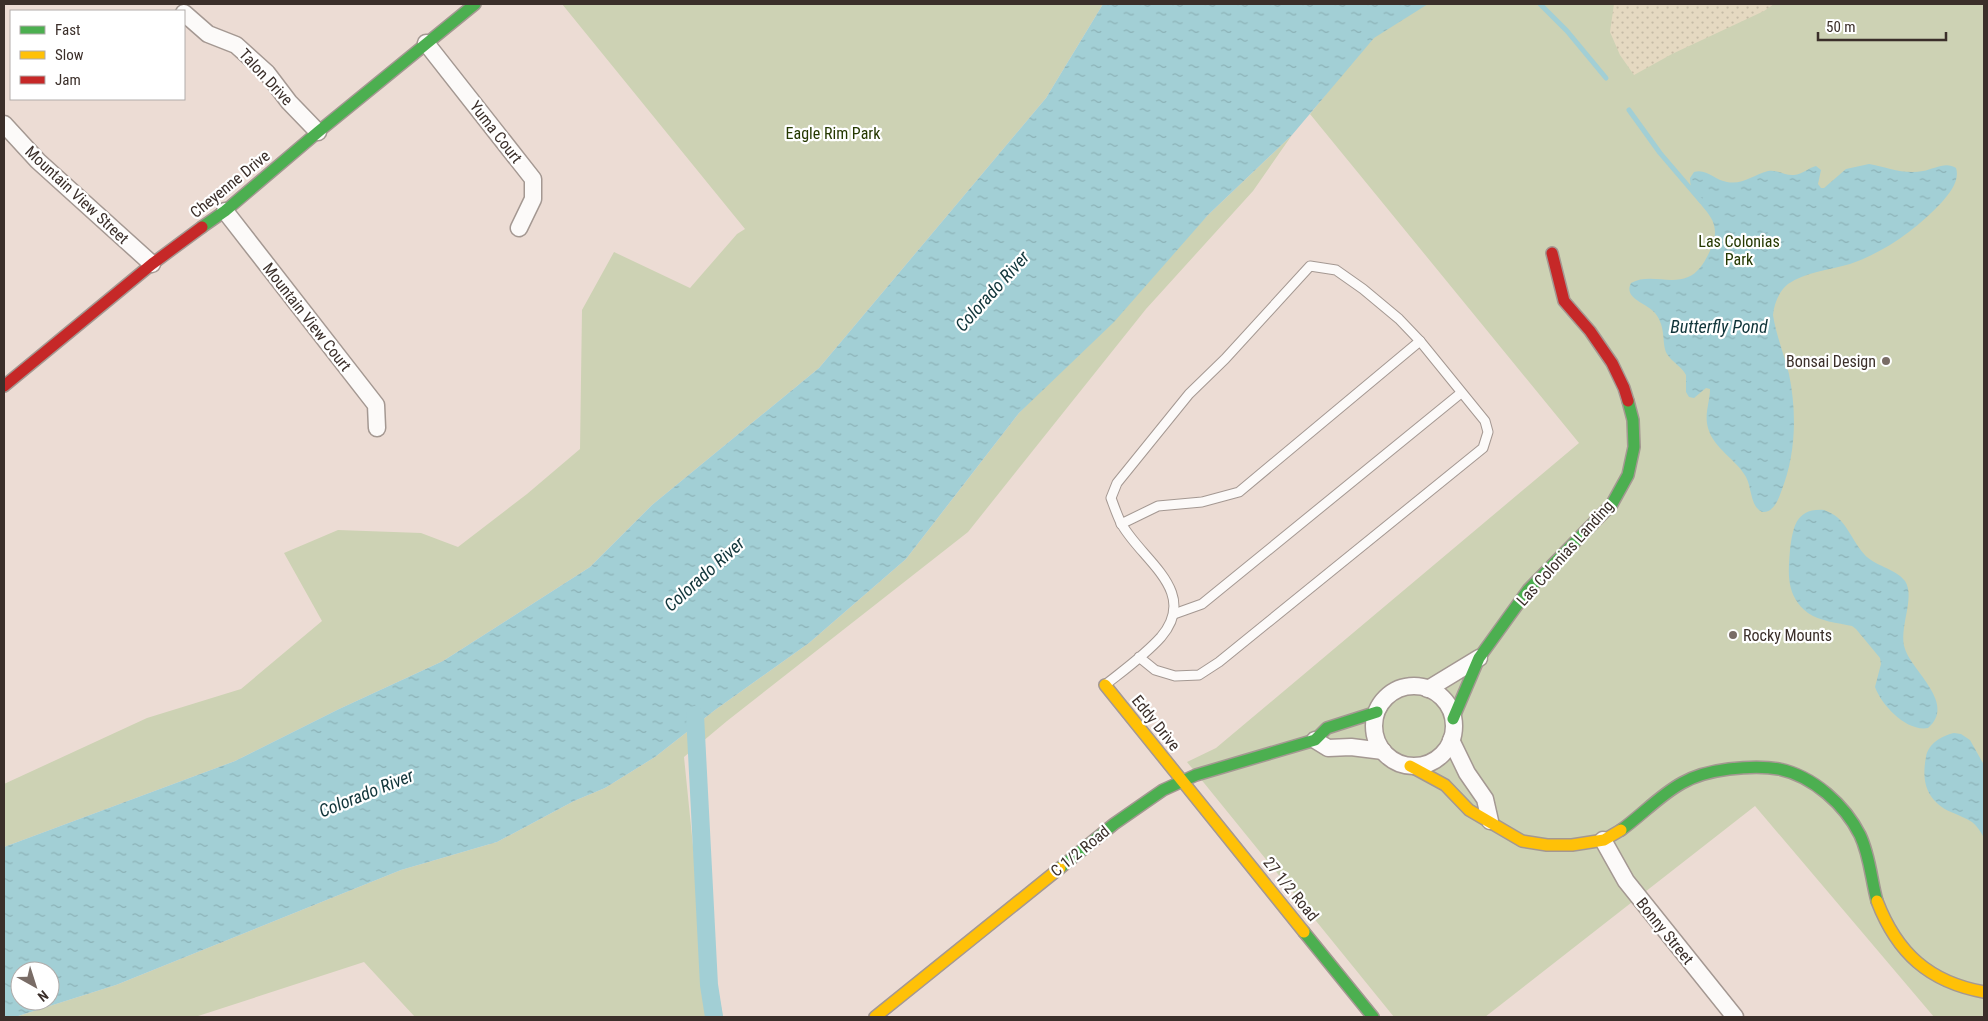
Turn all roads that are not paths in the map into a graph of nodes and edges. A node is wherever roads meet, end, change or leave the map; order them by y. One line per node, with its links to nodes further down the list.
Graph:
1 (475, 4): 3 (street, Cheyenne Drive)
2 (185, 14): 5 (street, Talon Drive)
3 (426, 44): 5 (street, Cheyenne Drive); 7 (street, Yuma Court)
4 (4, 124): 9 (street, Mountain View Street)
5 (318, 132): 6 (street, Cheyenne Drive)
6 (225, 211): 9 (street, Cheyenne Drive); 13 (street, Mountain View Court)
7 (519, 228)
8 (1552, 253): 17 (street, Las Colonias Landing)
9 (152, 264): 11 (street, Cheyenne Drive)
10 (1420, 341): 12 (lane); 14 (lane); 14 (lane)
11 (4, 386)
12 (1461, 392): 15 (lane); 16 (lane)
13 (377, 428)
14 (1122, 524): 15 (lane)
15 (1174, 614): 16 (lane)
16 (1140, 658): 18 (lane)
17 (1479, 658): 19 (street, Las Colonias Landing); 21 (street, Las Colonias Landing)
18 (1105, 685): 26 (street, Eddy Drive)
19 (1428, 689): 20 (street); 21 (street)
20 (1377, 712): 22 (street, C 1/2 Road); 24 (street)
21 (1453, 720): 23 (street)
22 (1315, 740): 24 (street); 26 (street, C 1/2 Road)
23 (1451, 740): 25 (street); 27 (street)
24 (1383, 751): 25 (street)
25 (1410, 766): 27 (street)
26 (1183, 781): 30 (street, C 1/2 Road); 31 (street, 27 1/2 Road)
27 (1490, 821): 28 (street)
28 (1603, 840): 29 (street); 32 (street, Bonny Street)
29 (1984, 992)
30 (874, 1017)
31 (1373, 1017)
32 (1734, 1017)

